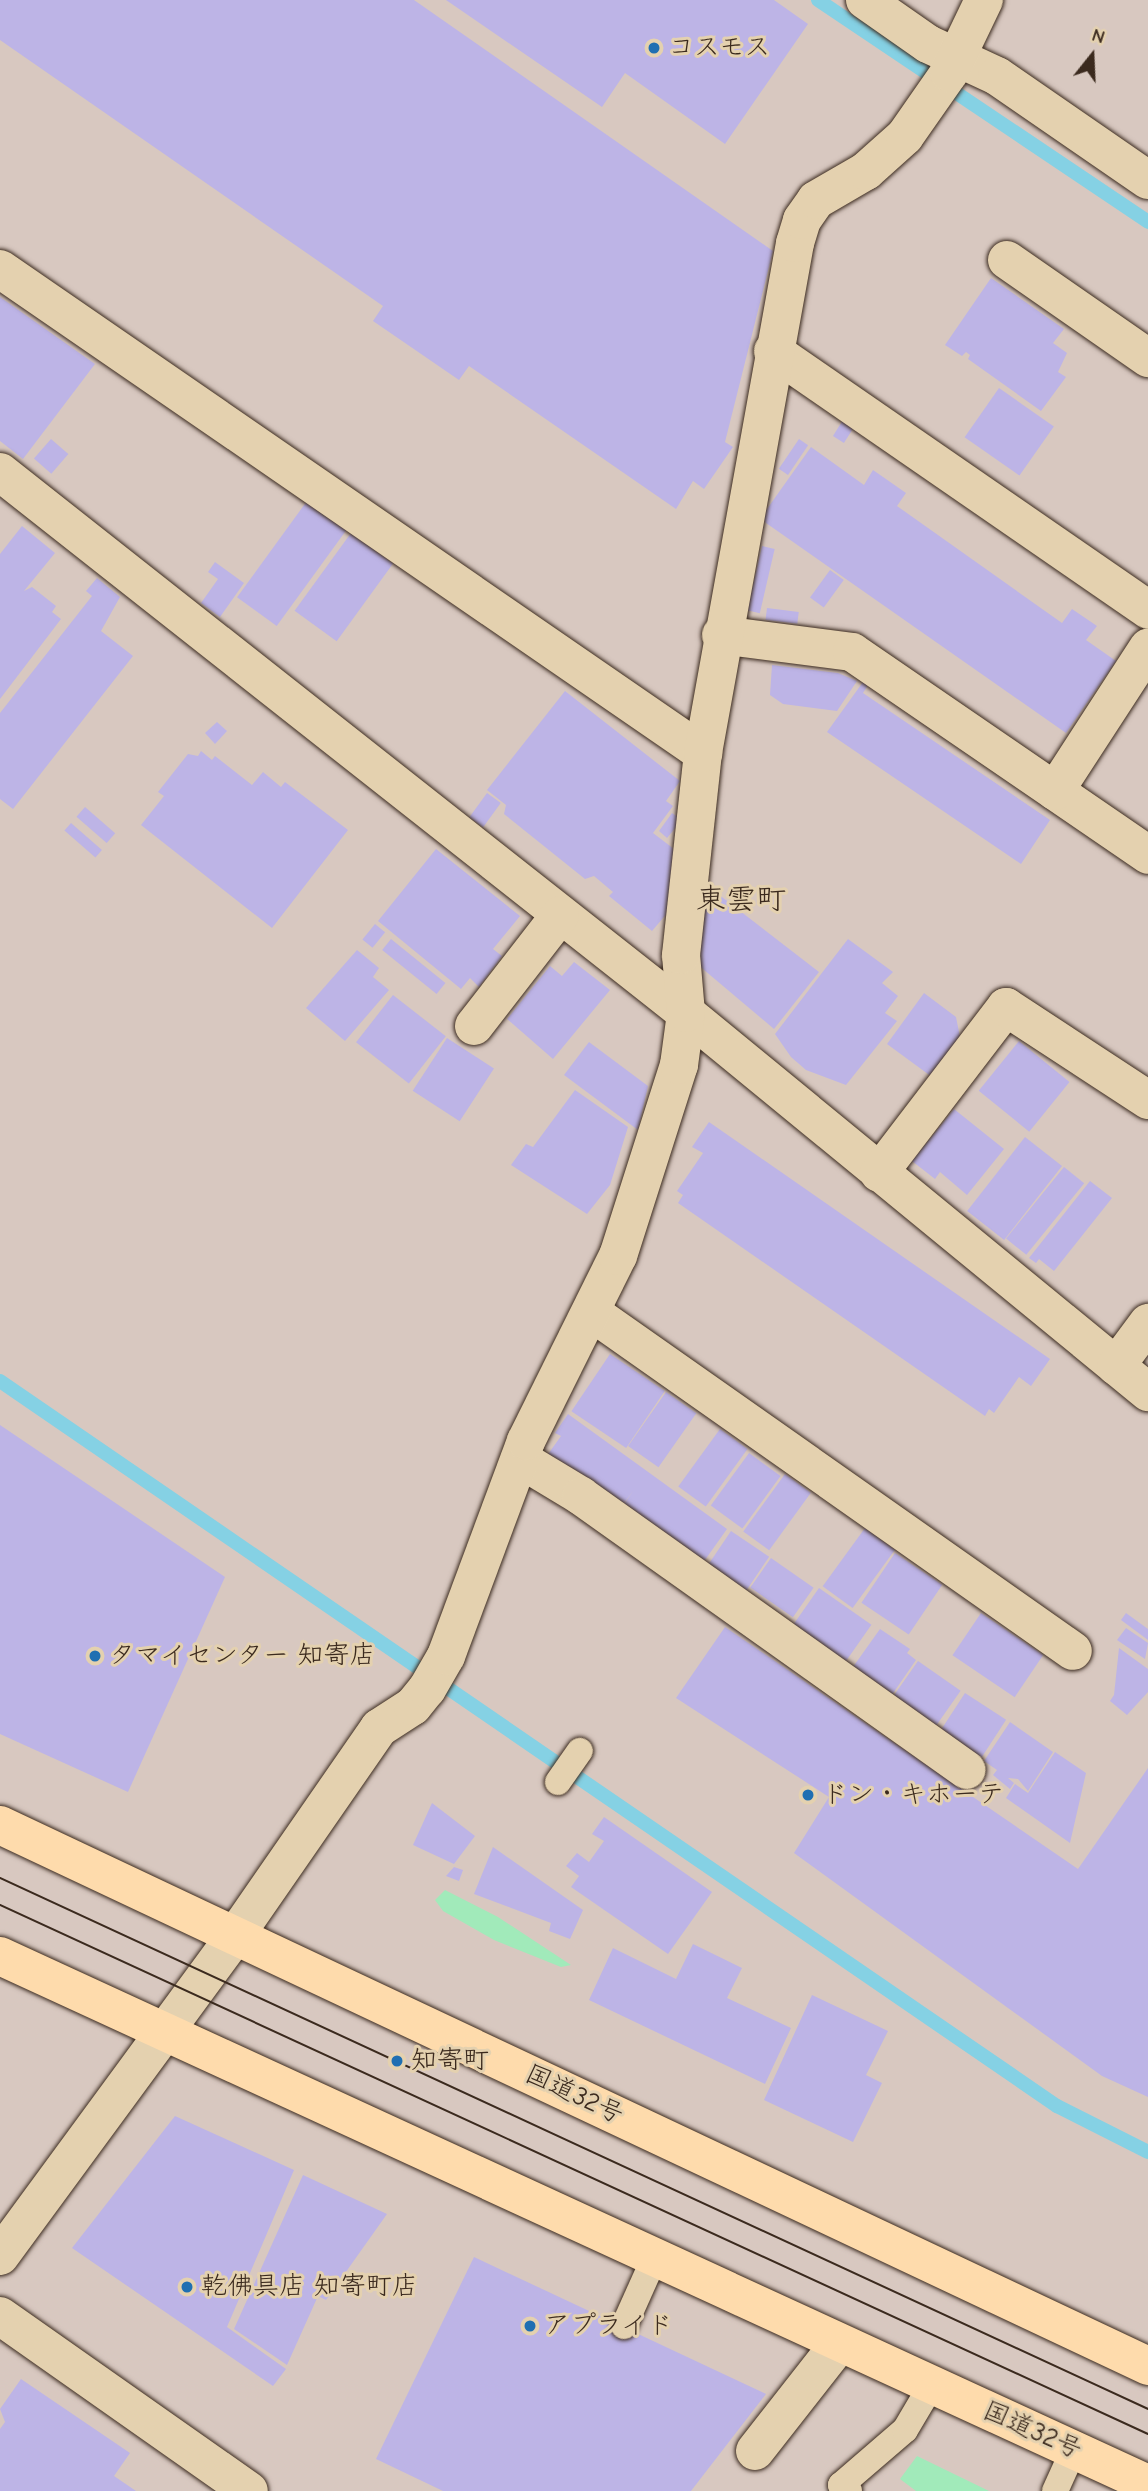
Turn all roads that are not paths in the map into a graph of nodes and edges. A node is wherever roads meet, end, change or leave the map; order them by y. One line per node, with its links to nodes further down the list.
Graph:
1 (864, 0): 3 (street)
2 (984, 0): 3 (street)
3 (947, 75): 4 (street); 7 (street)
4 (1148, 180)
5 (1007, 260): 8 (street)
6 (0, 269): 13 (street)
7 (773, 351): 10 (street); 11 (street)
8 (1148, 358)
9 (0, 472): 16 (street)
10 (1148, 610)
11 (721, 635): 13 (street); 14 (street)
12 (1148, 648): 14 (street)
13 (703, 753): 17 (street)
14 (1055, 791): 15 (street)
15 (1148, 855)
16 (561, 915): 17 (street); 18 (street)
17 (686, 1013): 20 (street); 21 (street)
18 (474, 1026)
19 (1148, 1100): 20 (street)
20 (879, 1173): 23 (street)
21 (590, 1312): 25 (street); 26 (street)
22 (1148, 1323): 23 (street)
23 (1116, 1366): 24 (street)
24 (1148, 1392)
25 (520, 1459): 28 (street); 31 (street)
26 (1073, 1651)
27 (580, 1751): 29 (lane)
28 (967, 1770)
29 (558, 1782)
30 (0, 1825): 31 (highway, 国道32号)
31 (236, 1936): 33 (street); 39 (highway, 国道32号)
32 (0, 1956): 33 (highway, 国道32号)
33 (166, 2032): 34 (street); 35 (highway, 国道32号)
34 (0, 2256)
35 (654, 2259): 37 (lane); 38 (highway, 国道32号)
36 (0, 2316): 45 (street)
37 (624, 2326)
38 (838, 2345): 40 (highway, 国道32号); 42 (street)
39 (1148, 2366)
40 (931, 2386): 41 (highway, 国道32号); 44 (lane)
41 (1074, 2449): 43 (highway, 国道32号); 46 (lane)
42 (755, 2451)
43 (1148, 2484)
44 (840, 2489)
45 (248, 2491)
46 (1055, 2491)

